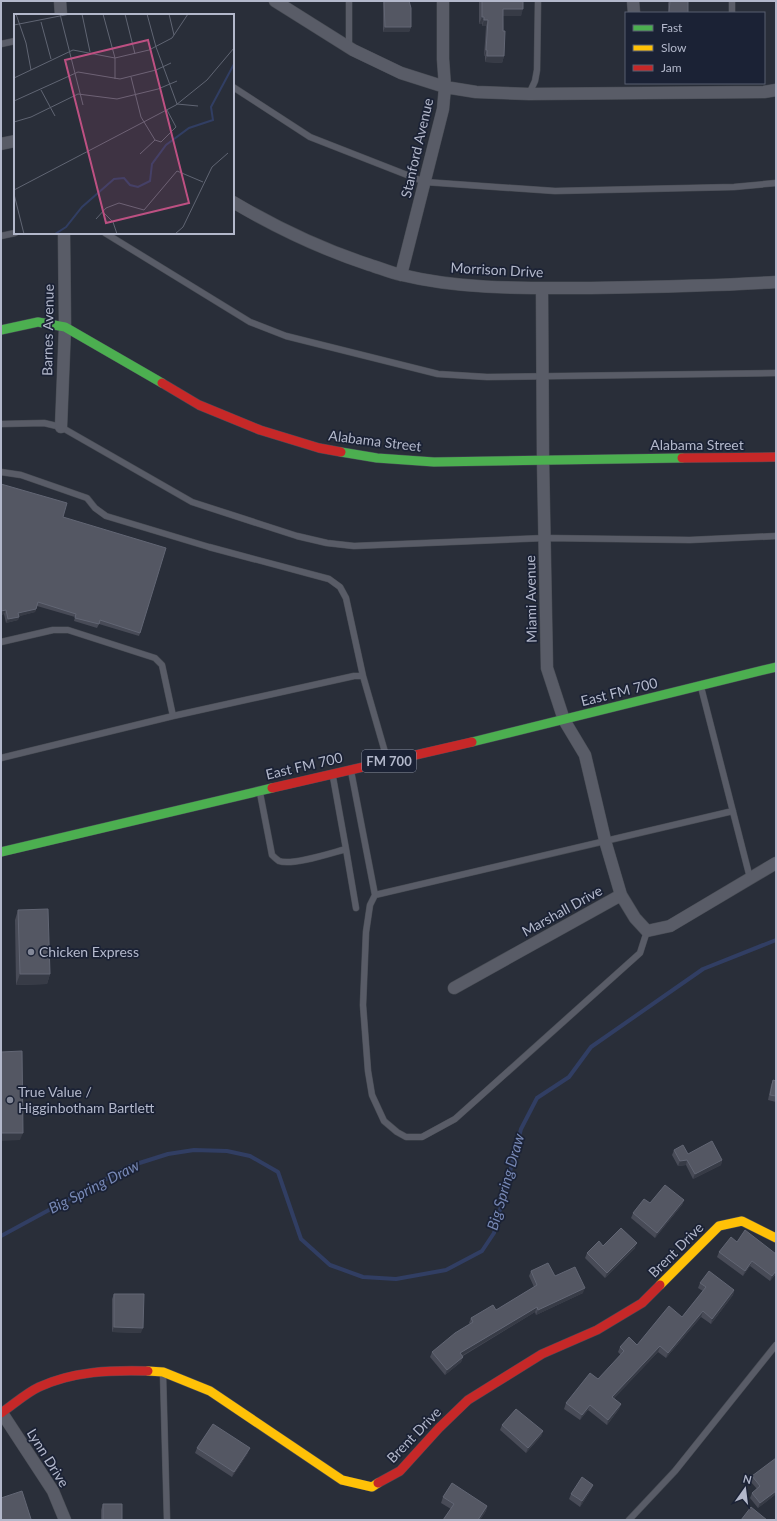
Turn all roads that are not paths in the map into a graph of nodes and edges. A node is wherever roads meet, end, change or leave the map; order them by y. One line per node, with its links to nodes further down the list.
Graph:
1 (60, 1): 10 (street)
2 (275, 1): 13 (street)
3 (349, 1): 13 (lane)
4 (442, 1): 14 (street, Stanford Avenue)
5 (538, 1): 18 (lane)
6 (633, 1): 8 (street)
7 (732, 1): 9 (lane)
8 (634, 12)
9 (732, 12)
10 (60, 14)
11 (14, 40): 12 (lane)
12 (1, 44)
13 (349, 47): 14 (street)
14 (445, 87): 18 (street); 21 (street, Stanford Avenue)
15 (234, 88): 21 (lane)
16 (634, 88): 17 (street); 18 (street)
17 (776, 90)
18 (529, 94)
19 (14, 141): 20 (street)
20 (1, 144)
21 (425, 182): 22 (lane); 28 (street, Stanford Avenue)
22 (776, 183)
23 (234, 203): 28 (street, Morrison Drive)
24 (14, 233): 27 (lane)
25 (64, 234): 31 (street, Barnes Avenue)
26 (107, 234): 34 (lane)
27 (1, 236)
28 (401, 275): 30 (street, Morrison Drive)
29 (776, 282): 30 (street, Morrison Drive)
30 (542, 288): 34 (street, Miami Avenue)
31 (64, 327): 32 (street, Alabama Street); 36 (street, Barnes Avenue); 38 (street, Alabama Street)
32 (1, 330)
33 (776, 373): 34 (lane)
34 (543, 377): 38 (street, Miami Avenue)
35 (1, 424): 36 (lane)
36 (61, 427): 41 (lane)
37 (776, 457): 38 (street, Alabama Street)
38 (543, 460): 41 (street, Miami Avenue)
39 (1, 472): 44 (lane)
40 (776, 536): 41 (lane)
41 (545, 538): 47 (street, Miami Avenue)
42 (1, 642): 46 (lane)
43 (776, 667): 45 (street, East FM 700 / FM 700)
44 (363, 676): 46 (lane); 49 (lane)
45 (700, 686): 47 (street, East FM 700 / FM 700); 53 (lane)
46 (173, 716): 48 (lane)
47 (564, 720): 49 (street, East FM 700 / FM 700); 54 (street, Miami Avenue)
48 (1, 758)
49 (387, 761): 50 (street, East FM 700 / FM 700)
50 (351, 770): 51 (street, East FM 700 / FM 700); 60 (lane)
51 (332, 774): 52 (street, East FM 700 / FM 700); 55 (lane)
52 (259, 791): 55 (lane); 56 (street, East FM 700 / FM 700)
53 (733, 810): 54 (lane); 58 (lane)
54 (606, 841): 59 (street, Miami Avenue); 60 (lane)
55 (346, 850): 61 (lane)
56 (1, 852)
57 (776, 863): 58 (street)
58 (750, 878): 62 (street)
59 (621, 895): 62 (street, Marshall Drive); 63 (street, Marshall Drive)
60 (375, 896): 62 (lane)
61 (356, 908)
62 (647, 931)
63 (454, 988)
64 (776, 1238): 66 (street, Brent Drive)
65 (776, 1345): 70 (lane)
66 (163, 1372): 67 (street, Brent Drive); 69 (lane)
67 (1, 1413): 68 (street, Lynn Drive)
68 (65, 1520)
69 (167, 1520)
70 (629, 1520)

